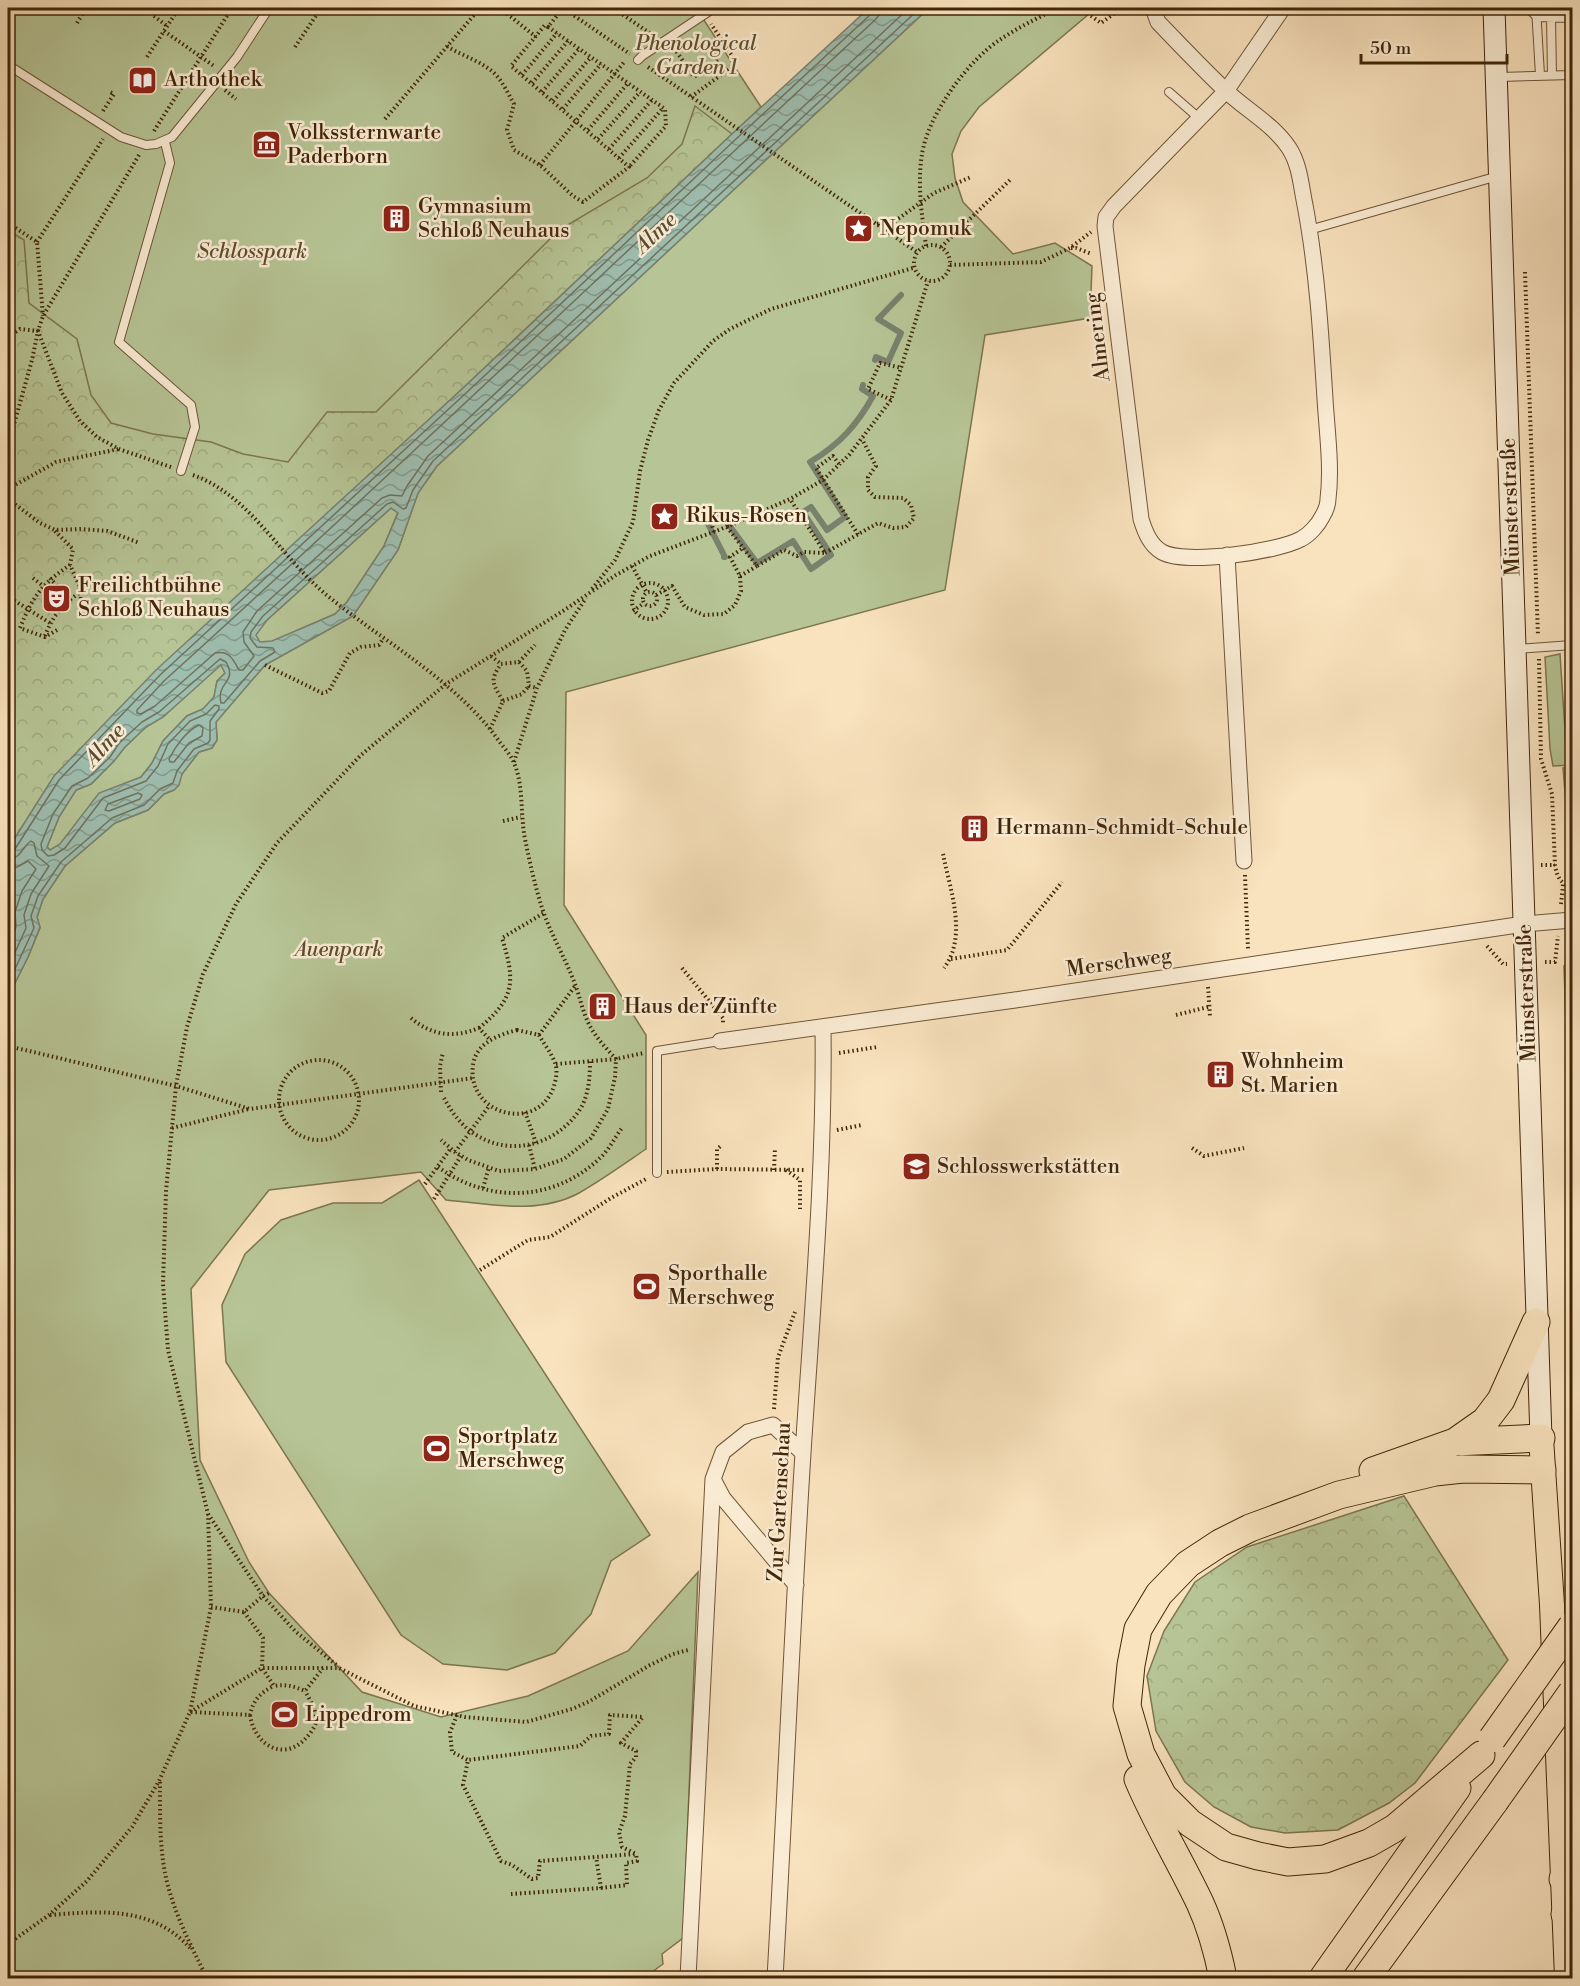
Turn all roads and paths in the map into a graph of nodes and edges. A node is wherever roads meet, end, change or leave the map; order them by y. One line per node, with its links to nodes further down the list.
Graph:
1 (86, 8): 24 (path)
2 (179, 8): 25 (path)
3 (232, 8): 40 (path)
4 (268, 8): 46 (lane)
5 (321, 8): 36 (path)
6 (480, 8): 35 (path)
7 (500, 8): 30 (path)
8 (562, 8): 26 (path)
9 (714, 8): 19 (lane)
10 (1057, 8): 80 (path)
11 (1080, 8): 12 (path)
12 (1122, 8)
13 (1153, 8): 56 (street, Almering)
14 (1283, 8): 56 (street)
15 (1494, 8): 52 (main road, Münsterstraße)
16 (1527, 8): 21 (lane)
17 (1536, 8): 21 (lane)
18 (620, 12): 33 (path)
19 (704, 14): 33 (lane); 83 (path)
20 (154, 16): 25 (path)
21 (1537, 17): 22 (lane); 49 (lane)
22 (1551, 17): 23 (lane); 50 (lane)
23 (1572, 18)
24 (77, 23)
25 (167, 26): 27 (path)
26 (548, 27): 28 (path); 30 (path)
27 (164, 31): 40 (path); 41 (path)
28 (557, 33): 31 (path); 48 (path)
29 (13, 37): 34 (path)
30 (536, 37): 48 (path)
31 (568, 41): 37 (path); 53 (path)
32 (670, 42): 38 (path)
33 (658, 44): 43 (lane)
34 (8, 46)
35 (447, 46): 64 (path); 75 (path)
36 (295, 47)
37 (579, 49): 42 (path); 57 (path)
38 (711, 49)
39 (630, 55): 47 (path)
40 (201, 56): 46 (path); 72 (path)
41 (147, 57)
42 (591, 57): 44 (path); 61 (path)
43 (639, 60)
44 (601, 64): 47 (path); 63 (path)
45 (8, 65): 67 (lane)
46 (224, 73): 71 (lane)
47 (615, 74): 54 (path); 65 (path)
48 (522, 75): 53 (path)
49 (1540, 75): 50 (lane); 52 (lane)
50 (1552, 75): 51 (lane)
51 (1572, 75)
52 (1495, 77): 77 (main road, Münsterstraße)
53 (532, 83): 57 (path)
54 (628, 83): 58 (path); 69 (path)
55 (108, 91): 67 (path)
56 (1226, 91): 66 (street); 84 (street, Almering)
57 (542, 92): 61 (path)
58 (640, 92): 60 (path); 70 (path)
59 (1169, 92): 66 (lane)
60 (652, 100): 62 (path); 73 (path)
61 (553, 101): 63 (path)
62 (663, 108): 74 (path); 76 (path)
63 (563, 109): 65 (path)
64 (385, 119)
65 (577, 120): 69 (path); 75 (path)
66 (1200, 120): 81 (street)
67 (95, 121): 68 (lane)
68 (109, 130): 72 (lane); 85 (path)
69 (588, 130): 70 (path)
70 (598, 139): 73 (path)
71 (165, 142): 72 (lane); 102 (lane)
72 (146, 144): 93 (path)
73 (609, 149): 74 (path)
74 (619, 158): 76 (path)
75 (540, 165): 76 (path)
76 (629, 167)
77 (1500, 175): 84 (lane); 141 (main road, Münsterstraße)
78 (971, 177): 80 (path)
79 (1012, 178): 87 (path)
80 (921, 202): 83 (path); 86 (path)
81 (1106, 217): 89 (path); 114 (street, Almering)
82 (8, 223): 85 (path)
83 (876, 224): 88 (path)
84 (1310, 230): 114 (street, Almering)
85 (37, 242): 93 (path)
86 (926, 246): 87 (path); 88 (path)
87 (941, 247): 89 (path)
88 (917, 252): 90 (path)
89 (950, 265): 92 (path)
90 (913, 268): 92 (path); 127 (path)
91 (1525, 268): 140 (path)
92 (928, 282): 96 (path)
93 (43, 316): 94 (path)
94 (38, 331): 95 (path); 99 (path); 100 (path)
95 (8, 337)
96 (902, 368): 97 (path); 97 (path)
97 (891, 400): 98 (path)
98 (862, 439): 101 (path); 110 (path)
99 (8, 446)
100 (119, 449): 102 (path); 104 (path)
101 (839, 464): 103 (path); 103 (path)
102 (181, 471): 137 (path)
103 (823, 480): 106 (path); 110 (path)
104 (8, 489)
105 (8, 499): 108 (path)
106 (790, 499): 107 (path); 113 (path)
107 (729, 526): 109 (path); 109 (path); 112 (path)
108 (55, 530): 111 (path); 115 (path)
109 (714, 532): 116 (path)
110 (859, 536): 113 (path)
111 (140, 543)
112 (743, 548): 117 (path); 118 (path)
113 (825, 553): 117 (path)
114 (1227, 555): 155 (street)
115 (70, 565): 120 (path); 124 (path)
116 (632, 566): 121 (path); 127 (path)
117 (757, 566): 118 (path)
118 (740, 576): 123 (path)
119 (33, 578): 122 (path)
120 (51, 578): 122 (path); 129 (path)
121 (642, 584): 123 (path); 125 (path); 133 (path)
122 (44, 586): 132 (path)
123 (665, 590): 128 (path); 133 (path)
124 (82, 591): 129 (path); 131 (path)
125 (647, 593): 128 (path); 130 (path)
126 (8, 594): 132 (path)
127 (588, 594): 142 (path); 148 (path)
128 (656, 595): 130 (path)
129 (68, 599): 134 (path)
130 (644, 603): 133 (path)
131 (80, 604)
132 (28, 609): 134 (path); 136 (path)
133 (633, 610)
134 (50, 623): 136 (path)
135 (57, 630): 136 (path)
136 (45, 637)
137 (384, 639): 145 (path); 146 (path)
138 (535, 645): 143 (path)
139 (1572, 645): 140 (lane)
140 (1538, 648): 141 (lane); 157 (path)
141 (1516, 650): 160 (main road, Münsterstraße)
142 (491, 656): 144 (path); 146 (path)
143 (519, 662): 144 (path); 147 (path)
144 (501, 664): 149 (path)
145 (265, 665)
146 (446, 684): 150 (path); 186 (path)
147 (529, 686): 148 (path); 149 (path)
148 (537, 688): 151 (path)
149 (503, 702): 150 (path)
150 (490, 729): 151 (path)
151 (514, 762): 152 (path)
152 (521, 817): 153 (path); 158 (path)
153 (503, 821)
154 (944, 854): 161 (path)
155 (1244, 861): 162 (path)
156 (1062, 882): 161 (path)
157 (1572, 888)
158 (544, 913): 166 (path); 172 (path)
159 (1572, 920): 160 (street, Merschweg)
160 (1524, 924): 162 (street, Merschweg); 222 (main road, Münsterstraße)
161 (951, 959): 164 (path)
162 (1250, 964): 165 (street, Merschweg)
163 (682, 968): 175 (path)
164 (944, 968)
165 (1207, 971): 167 (path); 171 (street, Merschweg)
166 (576, 986): 173 (path); 181 (path)
167 (1208, 1007): 168 (path); 169 (path)
168 (1176, 1015)
169 (1210, 1016)
170 (411, 1018): 172 (path)
171 (823, 1027): 175 (street, Merschweg); 180 (street, Zur Gartenschau)
172 (479, 1028): 174 (path)
173 (539, 1035): 174 (path); 183 (path)
174 (490, 1040): 184 (path)
175 (722, 1041): 178 (lane)
176 (8, 1046): 186 (path)
177 (877, 1047): 180 (path)
178 (657, 1051): 181 (path); 215 (lane)
179 (443, 1052): 185 (path)
180 (823, 1056): 198 (street, Zur Gartenschau)
181 (616, 1059): 182 (path); 211 (path)
182 (590, 1061): 183 (path); 200 (path)
183 (556, 1064): 193 (path)
184 (472, 1078): 185 (path); 191 (path)
185 (439, 1083): 187 (path); 188 (path)
186 (176, 1086): 192 (path); 195 (path)
187 (441, 1092)
188 (359, 1095): 190 (path); 190 (path); 190 (path)
189 (444, 1098): 197 (path)
190 (279, 1106): 192 (path)
191 (489, 1106): 193 (path); 197 (path)
192 (250, 1108): 195 (path)
193 (525, 1112): 200 (path)
194 (861, 1125): 198 (path)
195 (172, 1128): 229 (path)
196 (622, 1128): 218 (path)
197 (471, 1131): 201 (path); 207 (path)
198 (821, 1134): 214 (street, Zur Gartenschau)
199 (441, 1140): 203 (path)
200 (536, 1143): 201 (path)
201 (528, 1145): 211 (path)
202 (722, 1145): 212 (path)
203 (451, 1148): 207 (path); 209 (path)
204 (1192, 1148): 205 (path)
205 (1244, 1148)
206 (775, 1149): 213 (path)
207 (455, 1152): 208 (path)
208 (461, 1156): 210 (path); 216 (path)
209 (438, 1167): 216 (path); 217 (path)
210 (489, 1167): 211 (path); 218 (path)
211 (535, 1169)
212 (717, 1169): 213 (path); 215 (path)
213 (774, 1170): 214 (path)
214 (819, 1171): 221 (street, Zur Gartenschau)
215 (657, 1173): 220 (path)
216 (449, 1175): 218 (path); 219 (path)
217 (425, 1184)
218 (483, 1188)
219 (434, 1199)
220 (480, 1270)
221 (813, 1299): 223 (path); 226 (street, Zur Gartenschau)
222 (1536, 1322): 224 (main road, Münsterstraße); 225 (highway)
223 (773, 1425): 226 (street); 228 (street)
224 (1541, 1438): 225 (highway); 227 (main road, Münsterstraße)
225 (1455, 1443): 261 (highway)
226 (803, 1453): 230 (street, Zur Gartenschau)
227 (1542, 1470): 246 (highway); 251 (main road, Münsterstraße)
228 (712, 1479): 230 (street); 236 (street)
229 (208, 1514): 232 (path); 233 (path)
230 (796, 1585): 260 (street, Zur Gartenschau)
231 (268, 1593): 232 (path)
232 (263, 1596): 234 (path); 239 (path)
233 (210, 1607): 234 (path); 243 (path)
234 (244, 1612): 237 (path)
235 (1572, 1626): 246 (highway, bridge)
236 (703, 1645): 245 (path); 259 (street)
237 (262, 1668): 238 (path); 240 (path); 243 (path)
238 (323, 1668): 239 (path); 241 (path)
239 (339, 1668): 245 (path)
240 (274, 1686): 241 (path); 244 (path)
241 (305, 1691): 244 (path)
242 (1572, 1692): 263 (highway, bridge)
243 (190, 1712): 244 (path); 248 (path)
244 (250, 1715)
245 (457, 1715): 247 (path)
246 (1486, 1747): 262 (highway)
247 (468, 1760): 249 (path); 250 (path)
248 (159, 1781): 255 (path); 257 (path)
249 (636, 1854): 250 (path); 252 (path)
250 (596, 1857): 252 (path)
251 (1568, 1879): 254 (main road, Münsterstraße)
252 (601, 1888): 253 (path)
253 (511, 1894)
254 (1569, 1913): 264 (main road, Münsterstraße)
255 (49, 1915): 256 (path); 257 (path)
256 (8, 1944)
257 (195, 1954): 258 (path)
258 (207, 1978)
259 (688, 1978)
260 (775, 1978)
261 (1223, 1978)
262 (1323, 1978)
263 (1366, 1978)
264 (1567, 1978)

